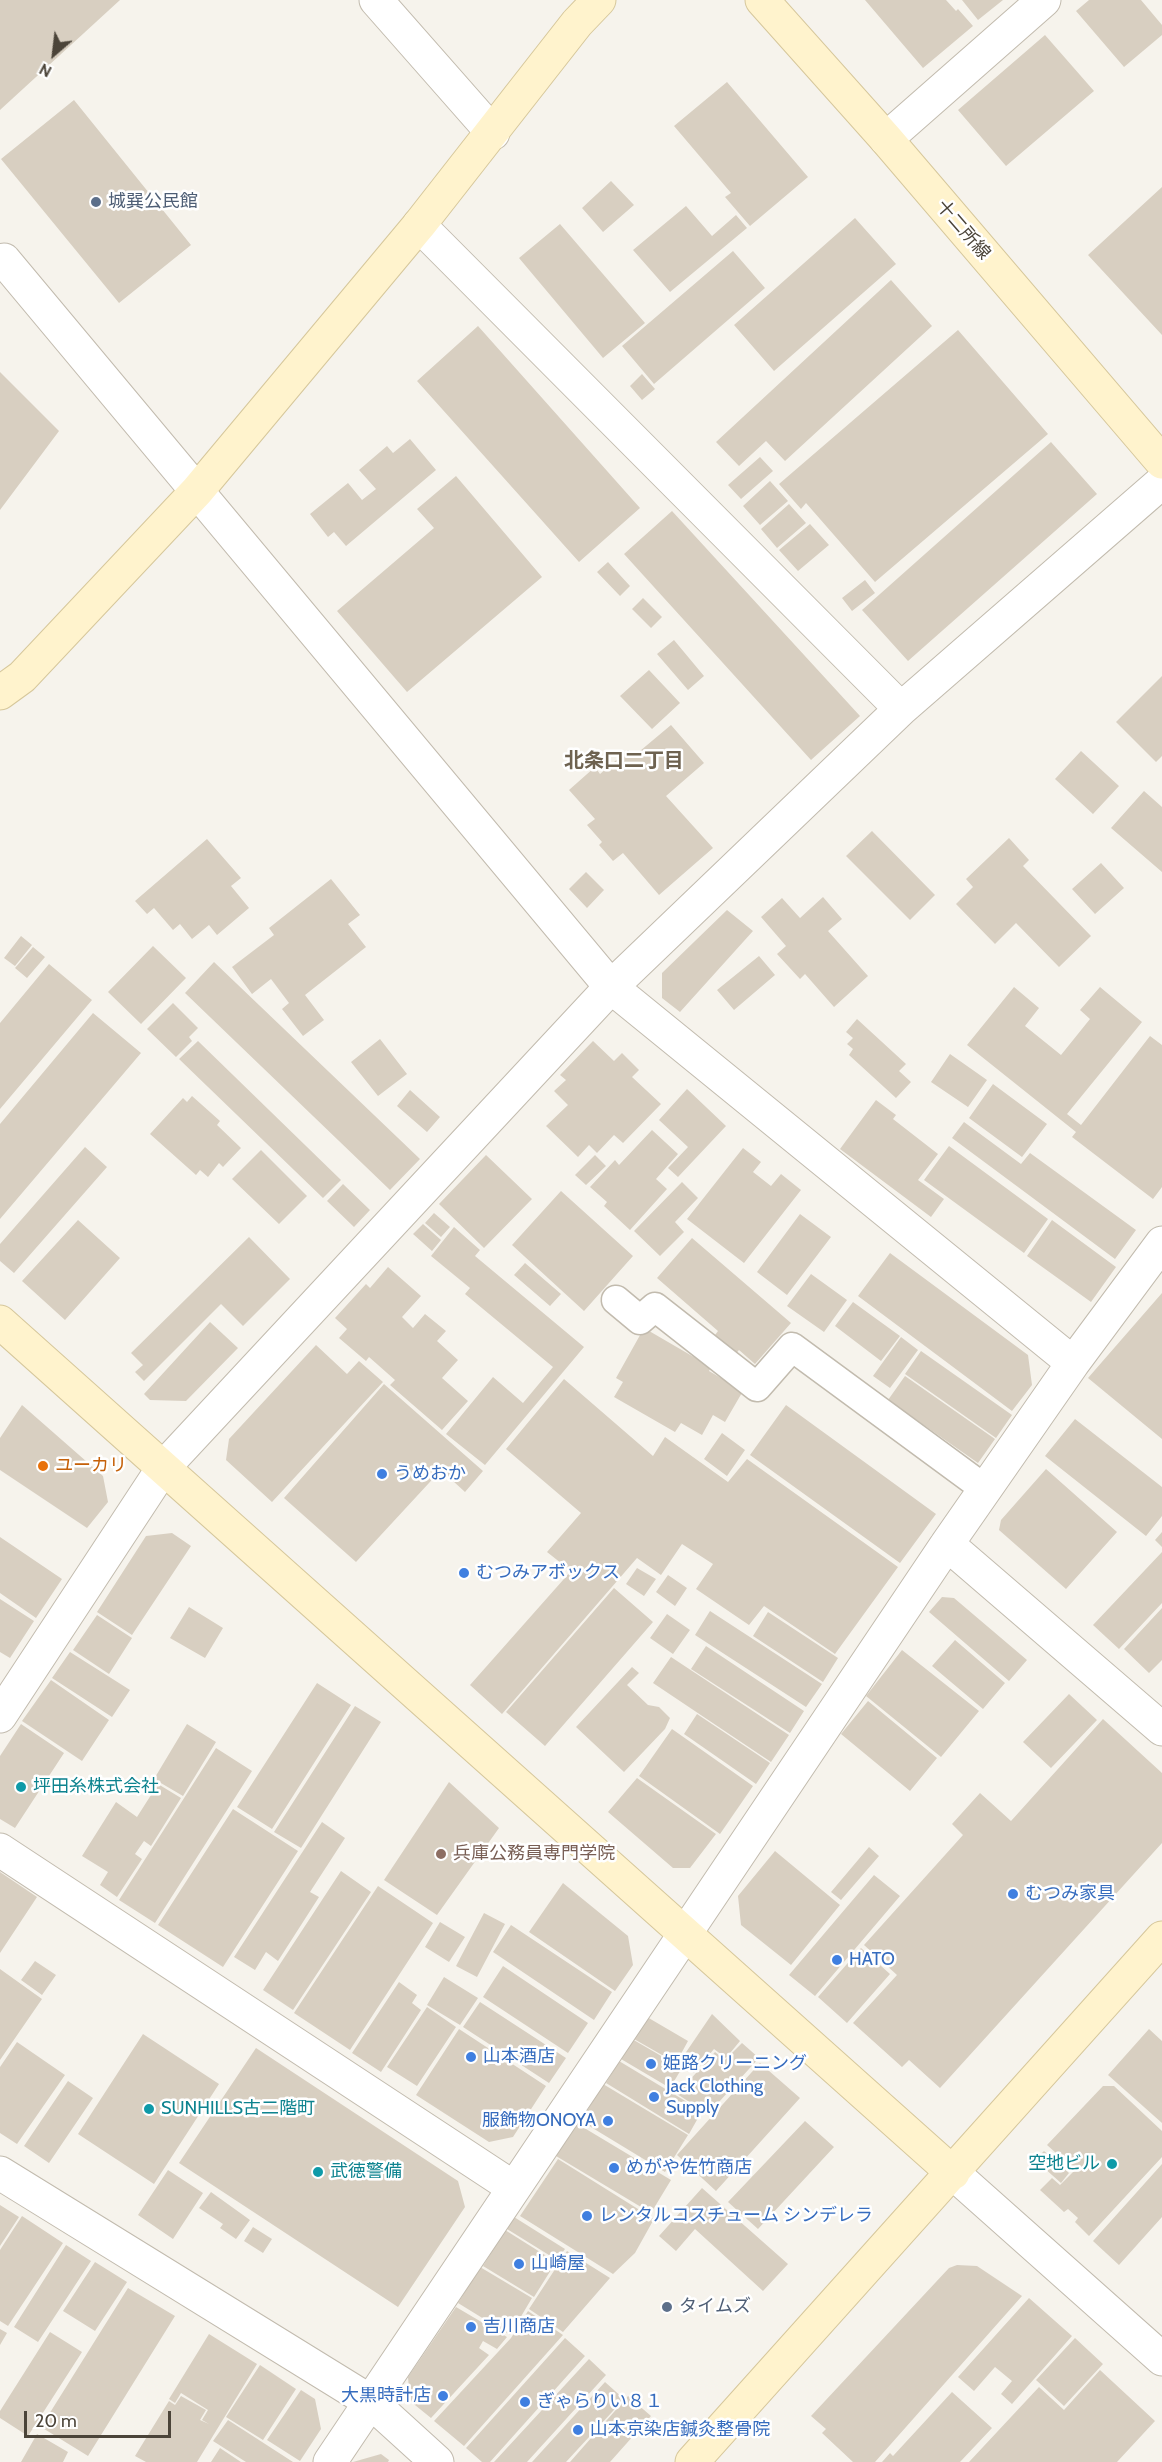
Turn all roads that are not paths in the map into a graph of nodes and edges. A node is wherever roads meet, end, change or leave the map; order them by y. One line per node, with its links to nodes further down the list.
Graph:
1 (376, 0): 5 (street)
2 (599, 0): 5 (street)
3 (762, 0): 6 (street, 十二所線)
4 (1044, 0): 6 (street)
5 (493, 133): 7 (street)
6 (886, 139): 9 (street, 十二所線)
7 (419, 225): 11 (street); 13 (street)
8 (0, 264): 11 (street)
9 (1162, 462)
10 (1162, 482): 13 (street)
11 (197, 491): 12 (street); 14 (street)
12 (0, 693)
13 (901, 709): 14 (street)
14 (611, 987): 18 (street); 19 (street)
15 (1162, 1243): 18 (street)
16 (616, 1300): 20 (lane)
17 (0, 1322): 19 (street)
18 (1073, 1363): 20 (street)
19 (163, 1468): 22 (street); 25 (street)
20 (985, 1489): 21 (street)
21 (947, 1544): 23 (street); 25 (street)
22 (0, 1716)
23 (1162, 1729)
24 (0, 1850): 29 (street)
25 (685, 1933): 28 (street); 29 (street)
26 (1162, 1938): 28 (street)
27 (0, 2173): 31 (street)
28 (953, 2173): 30 (street); 34 (street)
29 (514, 2188): 31 (street)
30 (1162, 2359)
31 (371, 2402): 32 (street); 33 (street)
32 (330, 2462)
33 (437, 2462)
34 (692, 2462)

